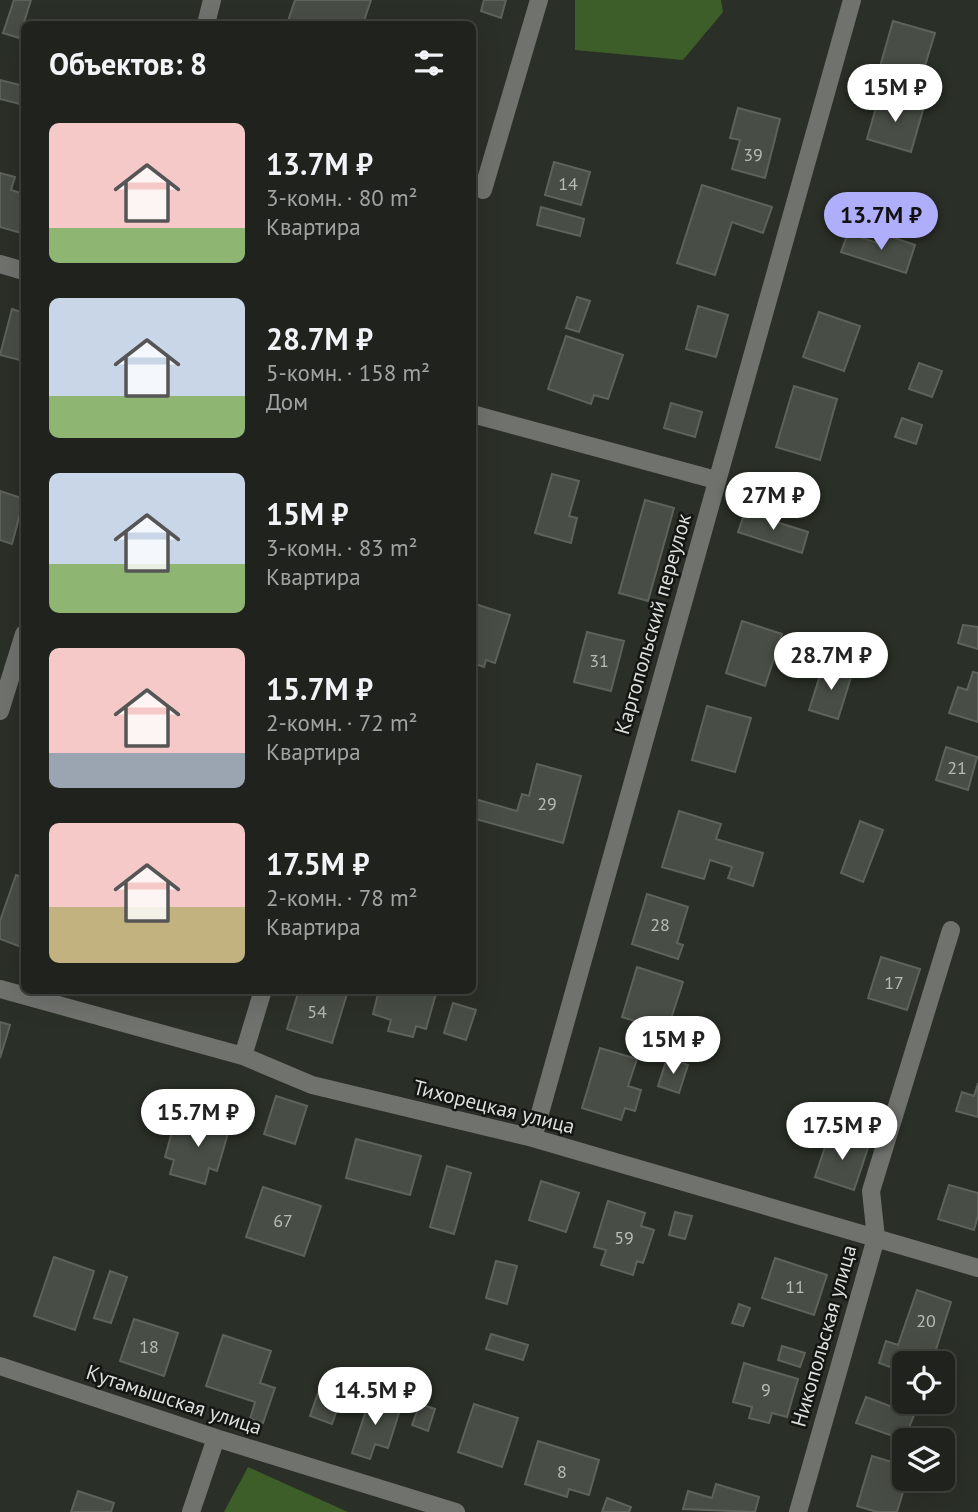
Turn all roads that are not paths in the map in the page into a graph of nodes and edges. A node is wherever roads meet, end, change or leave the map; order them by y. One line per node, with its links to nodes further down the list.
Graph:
1 (212, 0): 4 (street)
2 (539, 0): 5 (street)
3 (852, 0): 9 (street, Каргопольский переулок)
4 (207, 21)
5 (483, 190)
6 (0, 264): 7 (street)
7 (21, 270)
8 (476, 415): 9 (street)
9 (716, 480): 16 (street, Каргопольский переулок)
10 (21, 644): 11 (street)
11 (0, 711)
12 (951, 930): 17 (street, Никопольская улица)
13 (0, 989): 15 (street, Тихорецкая улица)
14 (262, 994): 15 (street)
15 (243, 1056): 16 (street, Тихорецкая улица)
16 (533, 1139): 17 (street, Тихорецкая улица)
17 (876, 1238): 18 (street, Тихорецкая улица); 23 (street, Никопольская улица)
18 (978, 1268)
19 (0, 1366): 20 (street, Кутамышская улица)
20 (216, 1438): 21 (street); 22 (street, Кутамышская улица)
21 (191, 1512)
22 (456, 1512)
23 (798, 1512)

